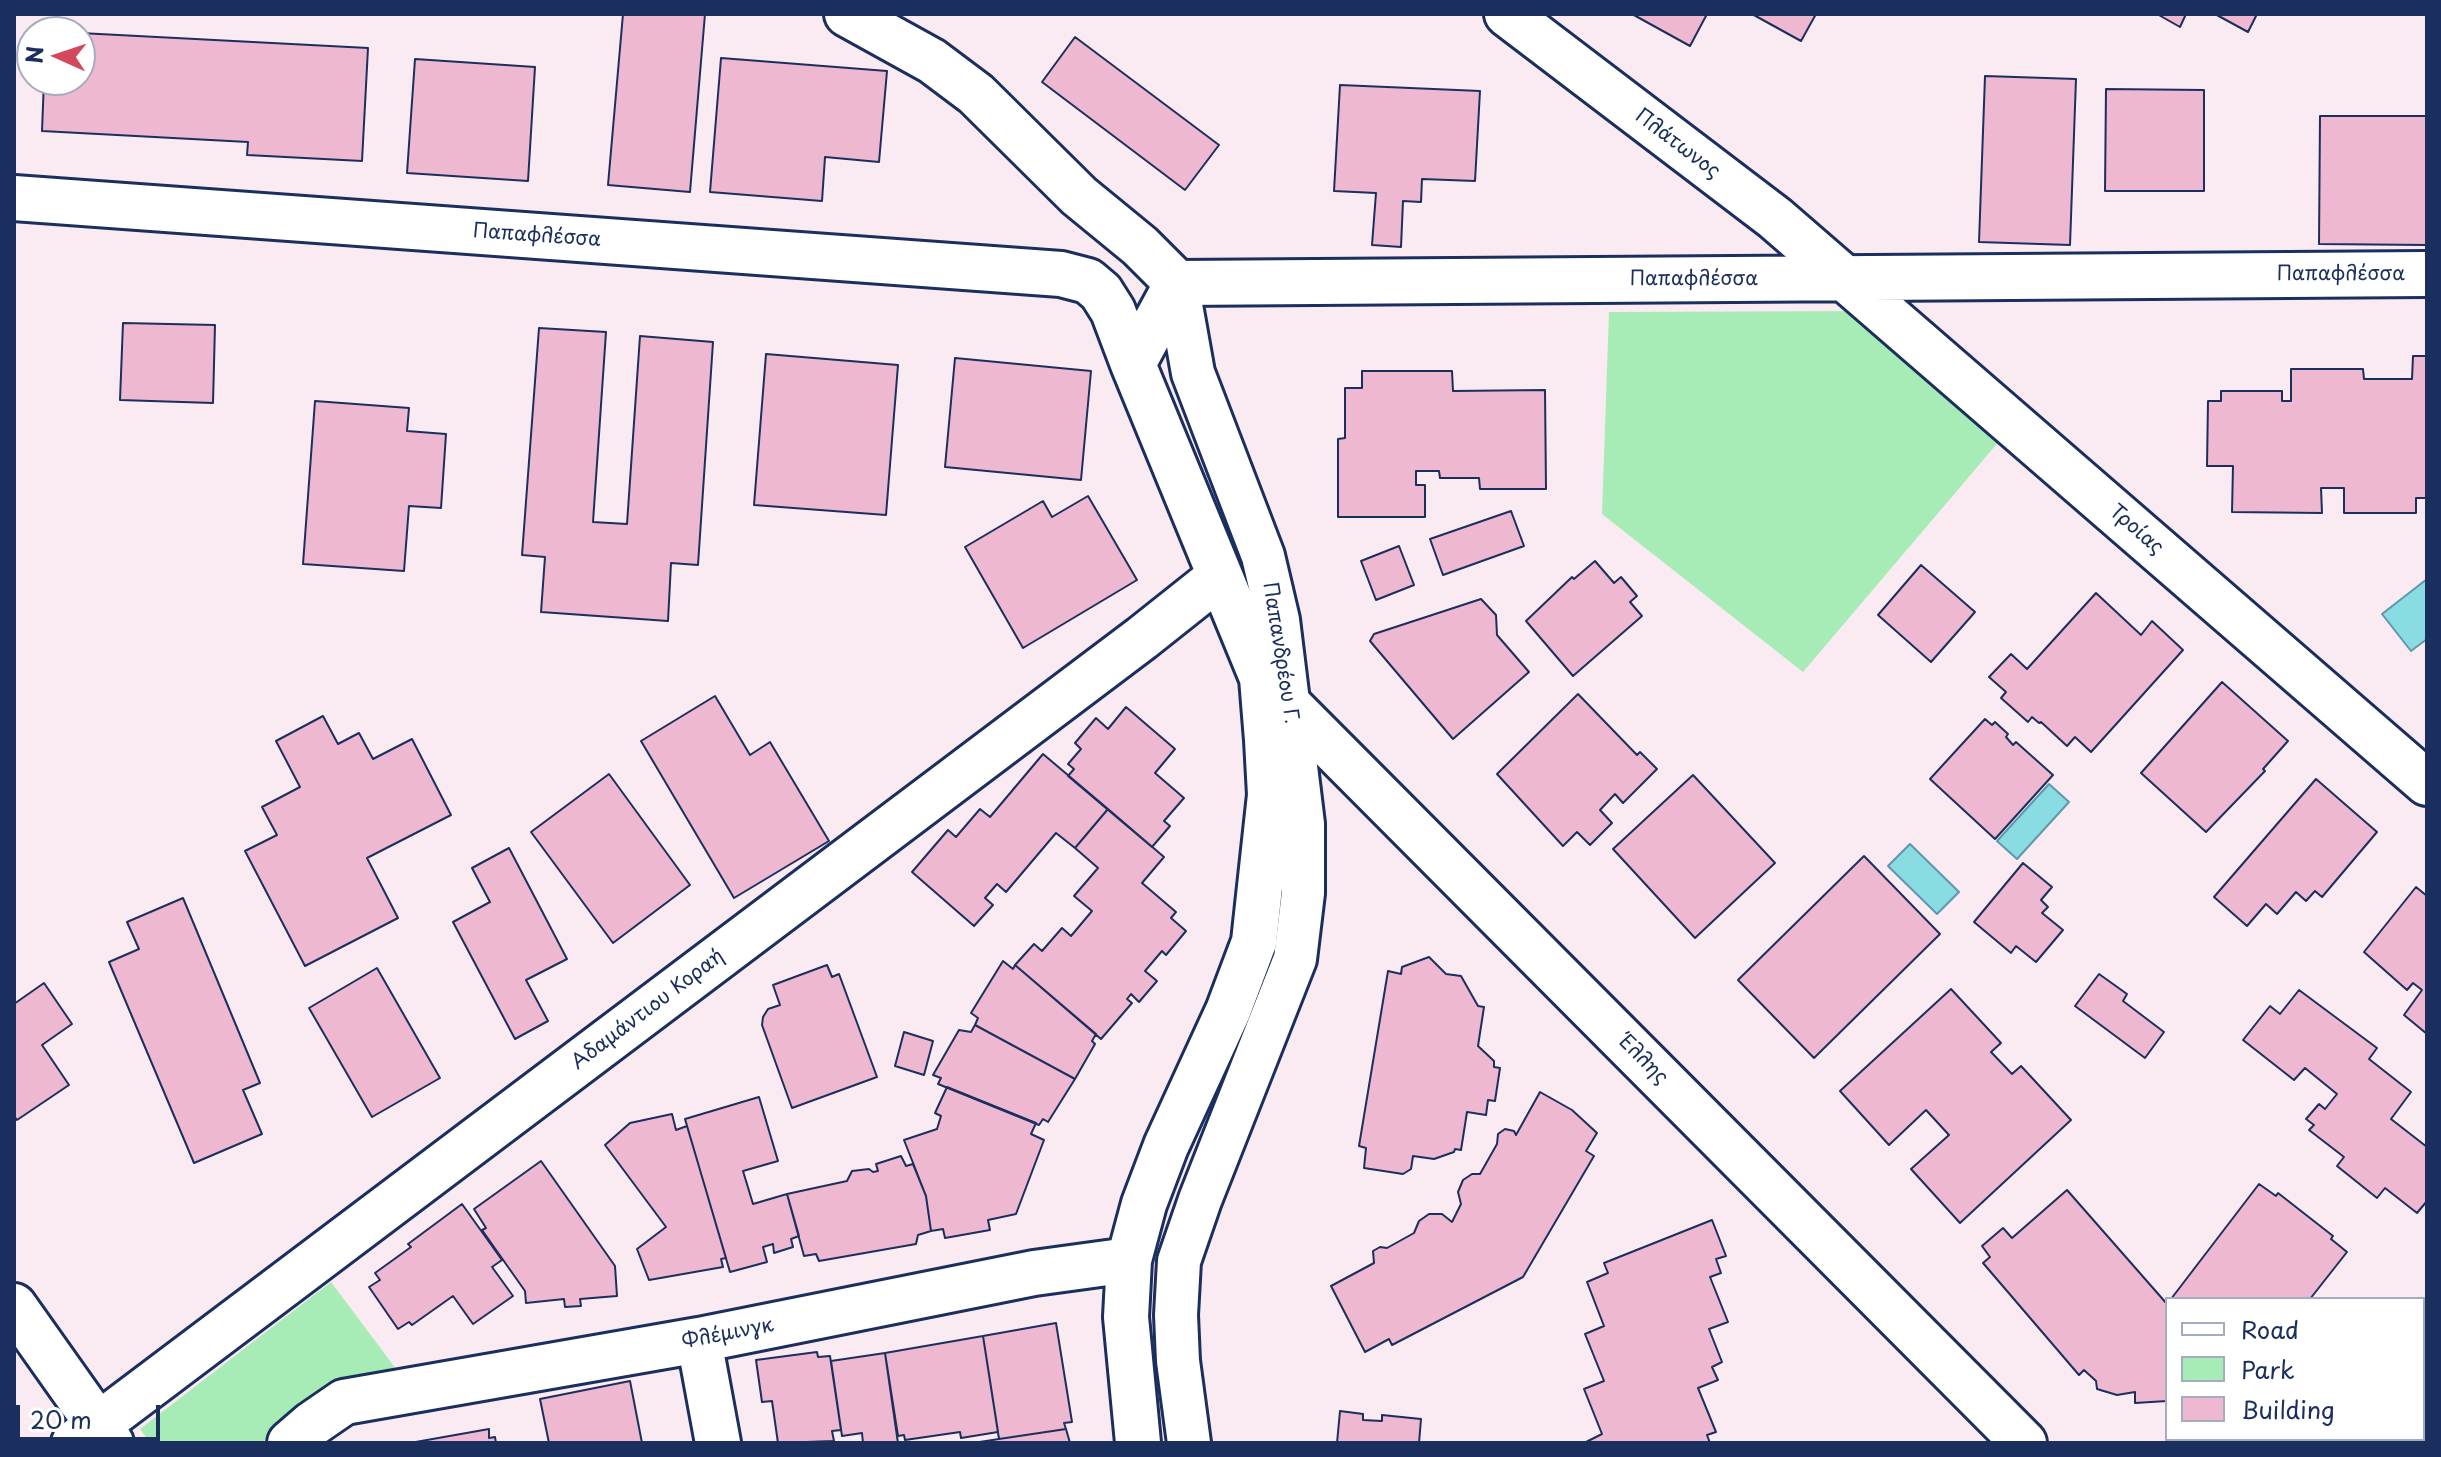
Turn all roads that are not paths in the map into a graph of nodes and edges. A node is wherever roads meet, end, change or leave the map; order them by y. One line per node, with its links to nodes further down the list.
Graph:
1 (847, 14): 3 (street)
2 (1507, 14): 7 (street, Πλάτωνος)
3 (1079, 196): 5 (street); 8 (street)
4 (14, 198): 5 (street, Παπαφλέσσα)
5 (1061, 274): 9 (street, Παπαφλέσσα)
6 (2427, 274): 7 (street, Παπαφλέσσα)
7 (1844, 278): 8 (street, Παπαφλέσσα); 12 (street, Τροίας)
8 (1177, 283): 9 (street); 11 (street, Παπανδρέου Γ.)
9 (1133, 364): 10 (street, Παπανδρέου Γ.)
10 (1220, 576): 11 (street, Παπανδρέου Γ.); 17 (street, Αδαμάντιου Κοραή)
11 (1276, 691): 13 (street, Παπανδρέου Γ.); 14 (street, Παπανδρέου Γ.); 22 (street, Έλλης)
12 (2427, 783)
13 (1129, 1260): 14 (street, Φλέμινγκ); 16 (street, Φλέμινγκ); 20 (street, Παπανδρέου Γ.)
14 (1179, 1261): 21 (street, Παπανδρέου Γ.)
15 (14, 1306): 17 (street)
16 (699, 1340): 18 (street, Φλέμινγκ); 19 (street)
17 (94, 1437)
18 (290, 1443)
19 (718, 1443)
20 (1138, 1443)
21 (1189, 1443)
22 (2024, 1443)

